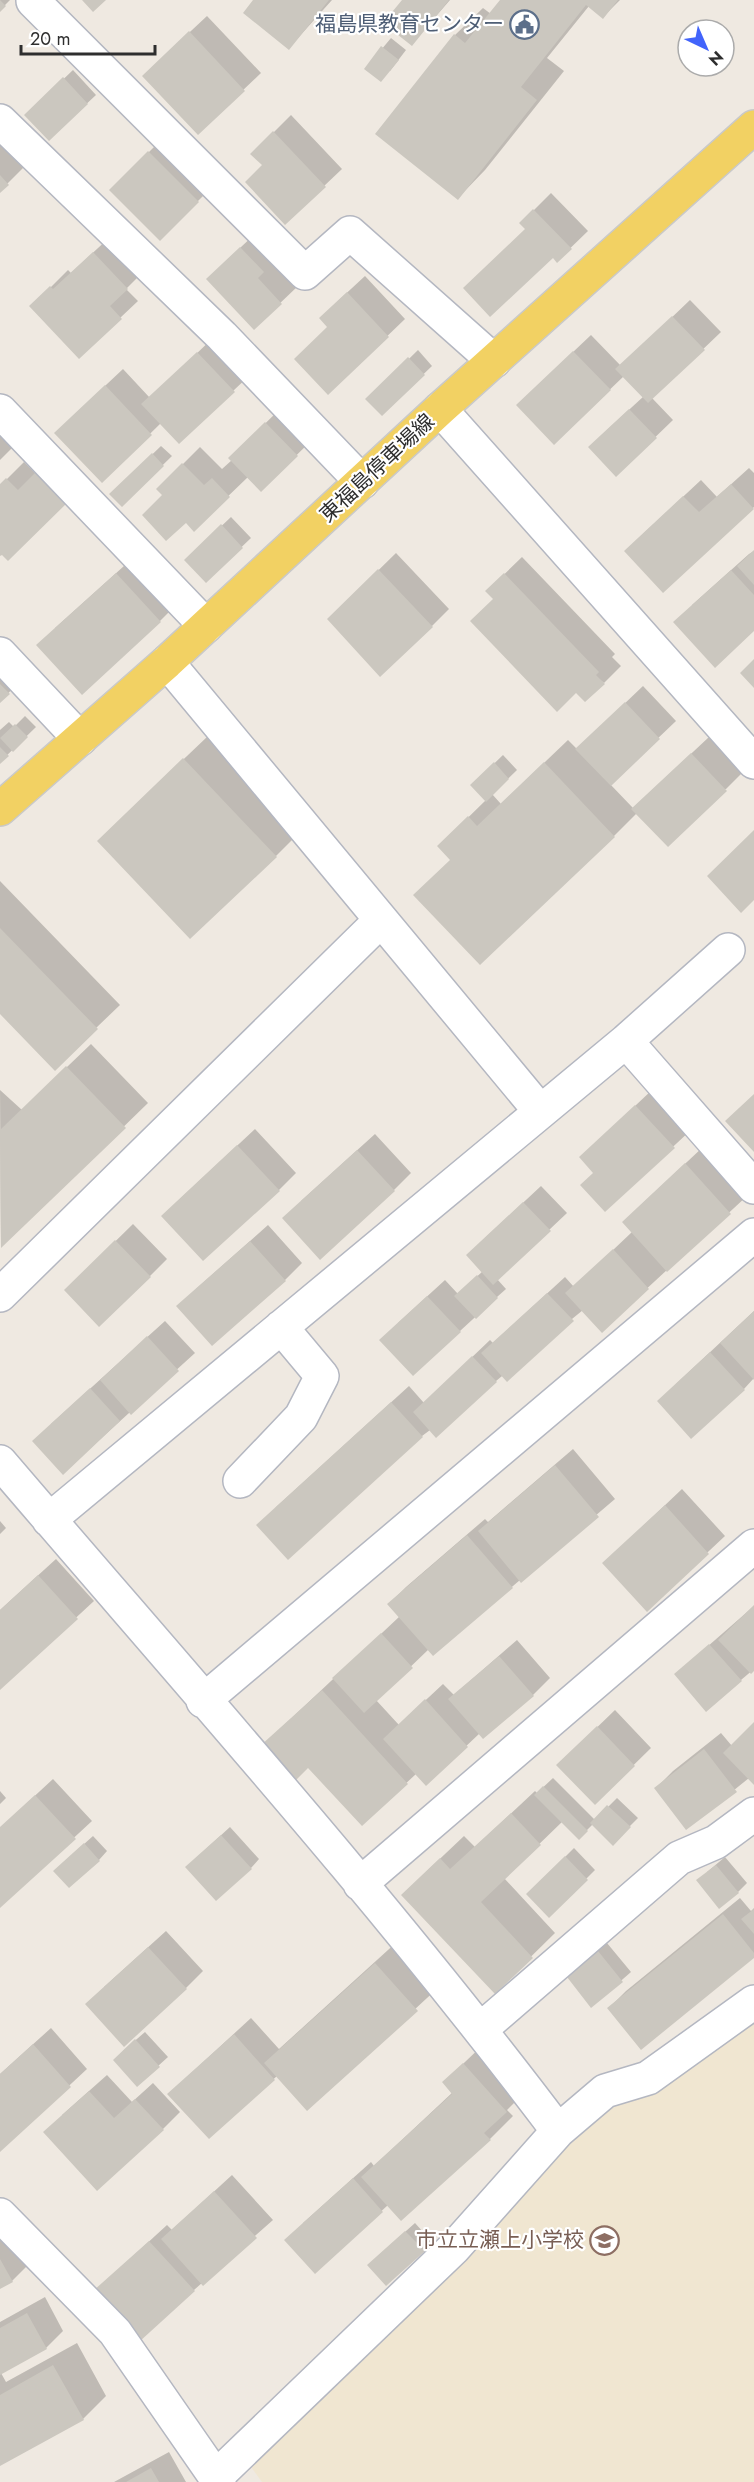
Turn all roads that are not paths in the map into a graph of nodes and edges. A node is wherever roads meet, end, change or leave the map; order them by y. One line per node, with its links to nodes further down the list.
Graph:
1 (33, 2): 4 (street)
2 (0, 121): 7 (street)
3 (754, 127): 4 (main road, 東福島停車場線)
4 (494, 361): 5 (main road, 東福島停車場線)
5 (440, 409): 7 (main road, 東福島停車場線); 12 (street)
6 (0, 411): 8 (street)
7 (362, 482): 8 (main road, 東福島停車場線)
8 (206, 626): 10 (main road, 東福島停車場線)
9 (0, 654): 11 (street)
10 (168, 662): 11 (main road, 東福島停車場線); 14 (street)
11 (80, 739): 13 (main road, 東福島停車場線)
12 (754, 762)
13 (0, 809)
14 (380, 921): 17 (street); 20 (street)
15 (728, 950): 16 (street)
16 (626, 1041): 17 (street); 18 (street)
17 (540, 1111): 21 (street)
18 (754, 1187)
19 (754, 1235): 26 (street)
20 (0, 1295)
21 (282, 1327): 23 (street); 24 (street)
22 (0, 1462): 24 (street)
23 (240, 1481)
24 (49, 1520): 26 (street)
25 (754, 1546): 28 (street)
26 (203, 1701): 28 (street)
27 (754, 1814): 30 (street)
28 (360, 1884): 30 (street)
29 (754, 2002): 31 (street)
30 (481, 2029): 31 (street)
31 (558, 2131): 33 (street)
32 (0, 2215): 33 (street)
33 (217, 2480)

